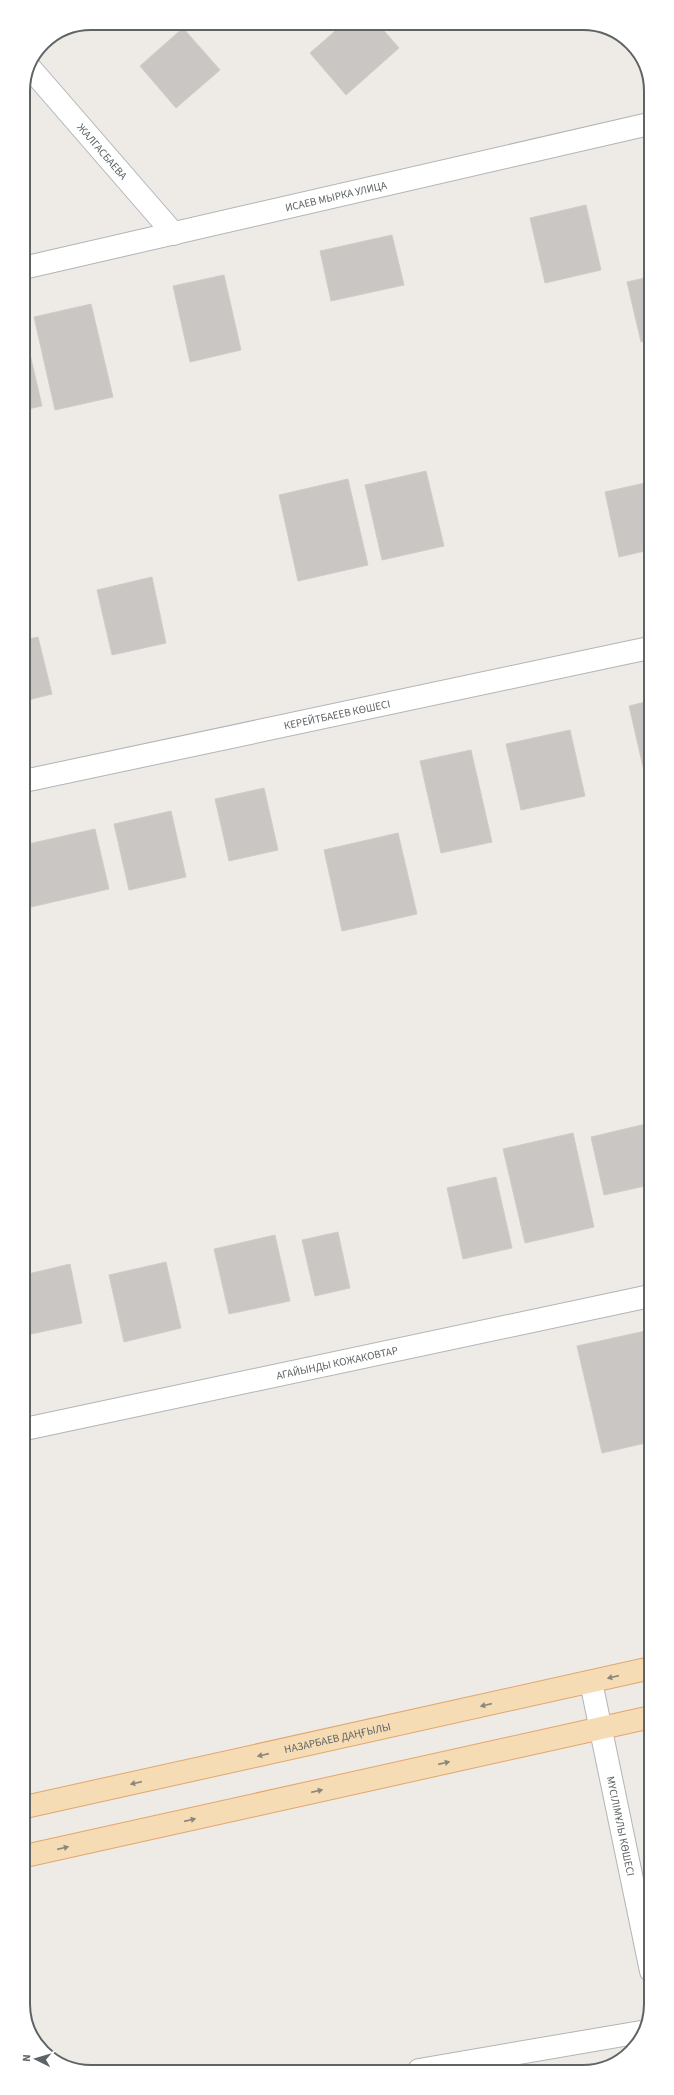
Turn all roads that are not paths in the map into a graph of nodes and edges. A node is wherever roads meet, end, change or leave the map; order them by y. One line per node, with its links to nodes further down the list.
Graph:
1 (33, 73): 3 (street, ЖАЛГАСБАЕВА)
2 (644, 125): 3 (street, ИСАЕВ МЫРКА УЛИЦА)
3 (174, 234): 4 (street, ИСАЕВ МЫРКА УЛИЦА)
4 (30, 266)
5 (644, 649): 6 (street, КЕРЕЙТБАЕЕВ КӨШЕСІ)
6 (30, 780)
7 (644, 1297): 8 (street, АГАЙЫНДЫ КОЖАКОВТАР)
8 (30, 1428)
9 (644, 1670): 10 (main road, НАЗАРБАЕВ ДАҢҒЫЛЫ, one-way to 10)
10 (591, 1682): 12 (street, МҮСІЛІМҰЛЫ КӨШЕСІ); 13 (main road, НАЗАРБАЕВ ДАҢҒЫЛЫ, one-way to 13)
11 (644, 1719): 12 (main road)
12 (601, 1728): 14 (main road, one-way to 12); 15 (street, МҮСІЛІМҰЛЫ КӨШЕСІ)
13 (30, 1807)
14 (30, 1855)
15 (644, 1937)
16 (637, 2033): 17 (street)
17 (448, 2065)

